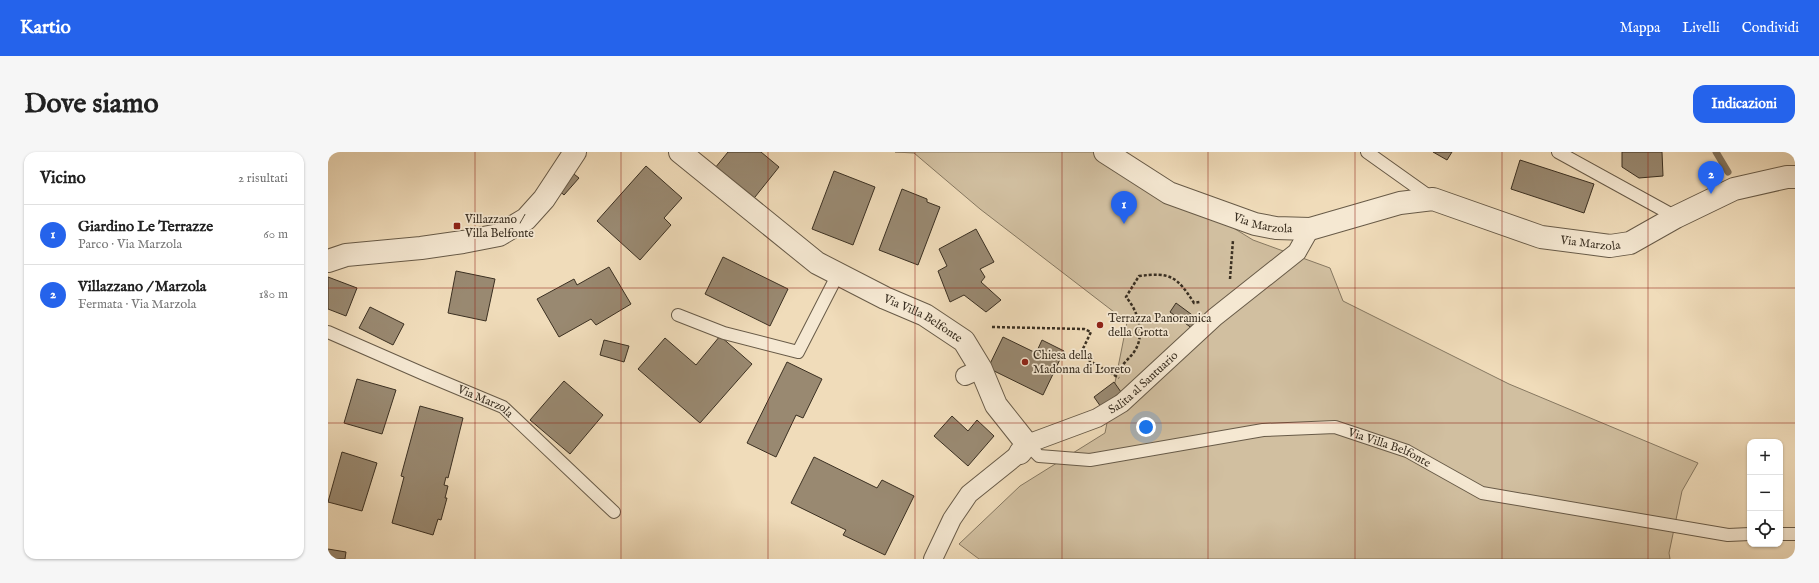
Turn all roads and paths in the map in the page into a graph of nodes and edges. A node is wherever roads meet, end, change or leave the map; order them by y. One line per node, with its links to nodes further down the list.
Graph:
1 (575, 152): 11 (street)
2 (680, 152): 12 (street, Via Villa Belfonte)
3 (1105, 152): 9 (street, Via Marzola)
4 (1367, 152): 7 (lane, Via Marzola)
5 (1558, 152): 8 (lane)
6 (1795, 176): 8 (street, Via Marzola)
7 (1433, 199): 8 (street, Via Marzola); 10 (street, Via Marzola)
8 (1676, 217)
9 (1233, 218): 10 (street, Via Marzola); 13 (path)
10 (1310, 229): 19 (street, Salita al Santuario)
11 (328, 261)
12 (838, 274): 15 (lane); 20 (street, Via Villa Belfonte)
13 (1229, 285)
14 (1207, 301): 18 (path)
15 (678, 315)
16 (992, 328): 18 (path)
17 (328, 332): 21 (lane, Via Marzola)
18 (1113, 375): 19 (path)
19 (1137, 389): 20 (street, Salita al Santuario)
20 (1024, 448): 22 (lane, Via Villa Belfonte); 25 (street, Salita al Santuario)
21 (614, 512)
22 (1747, 534)
23 (1783, 534): 24 (lane)
24 (1795, 534)
25 (933, 559)

